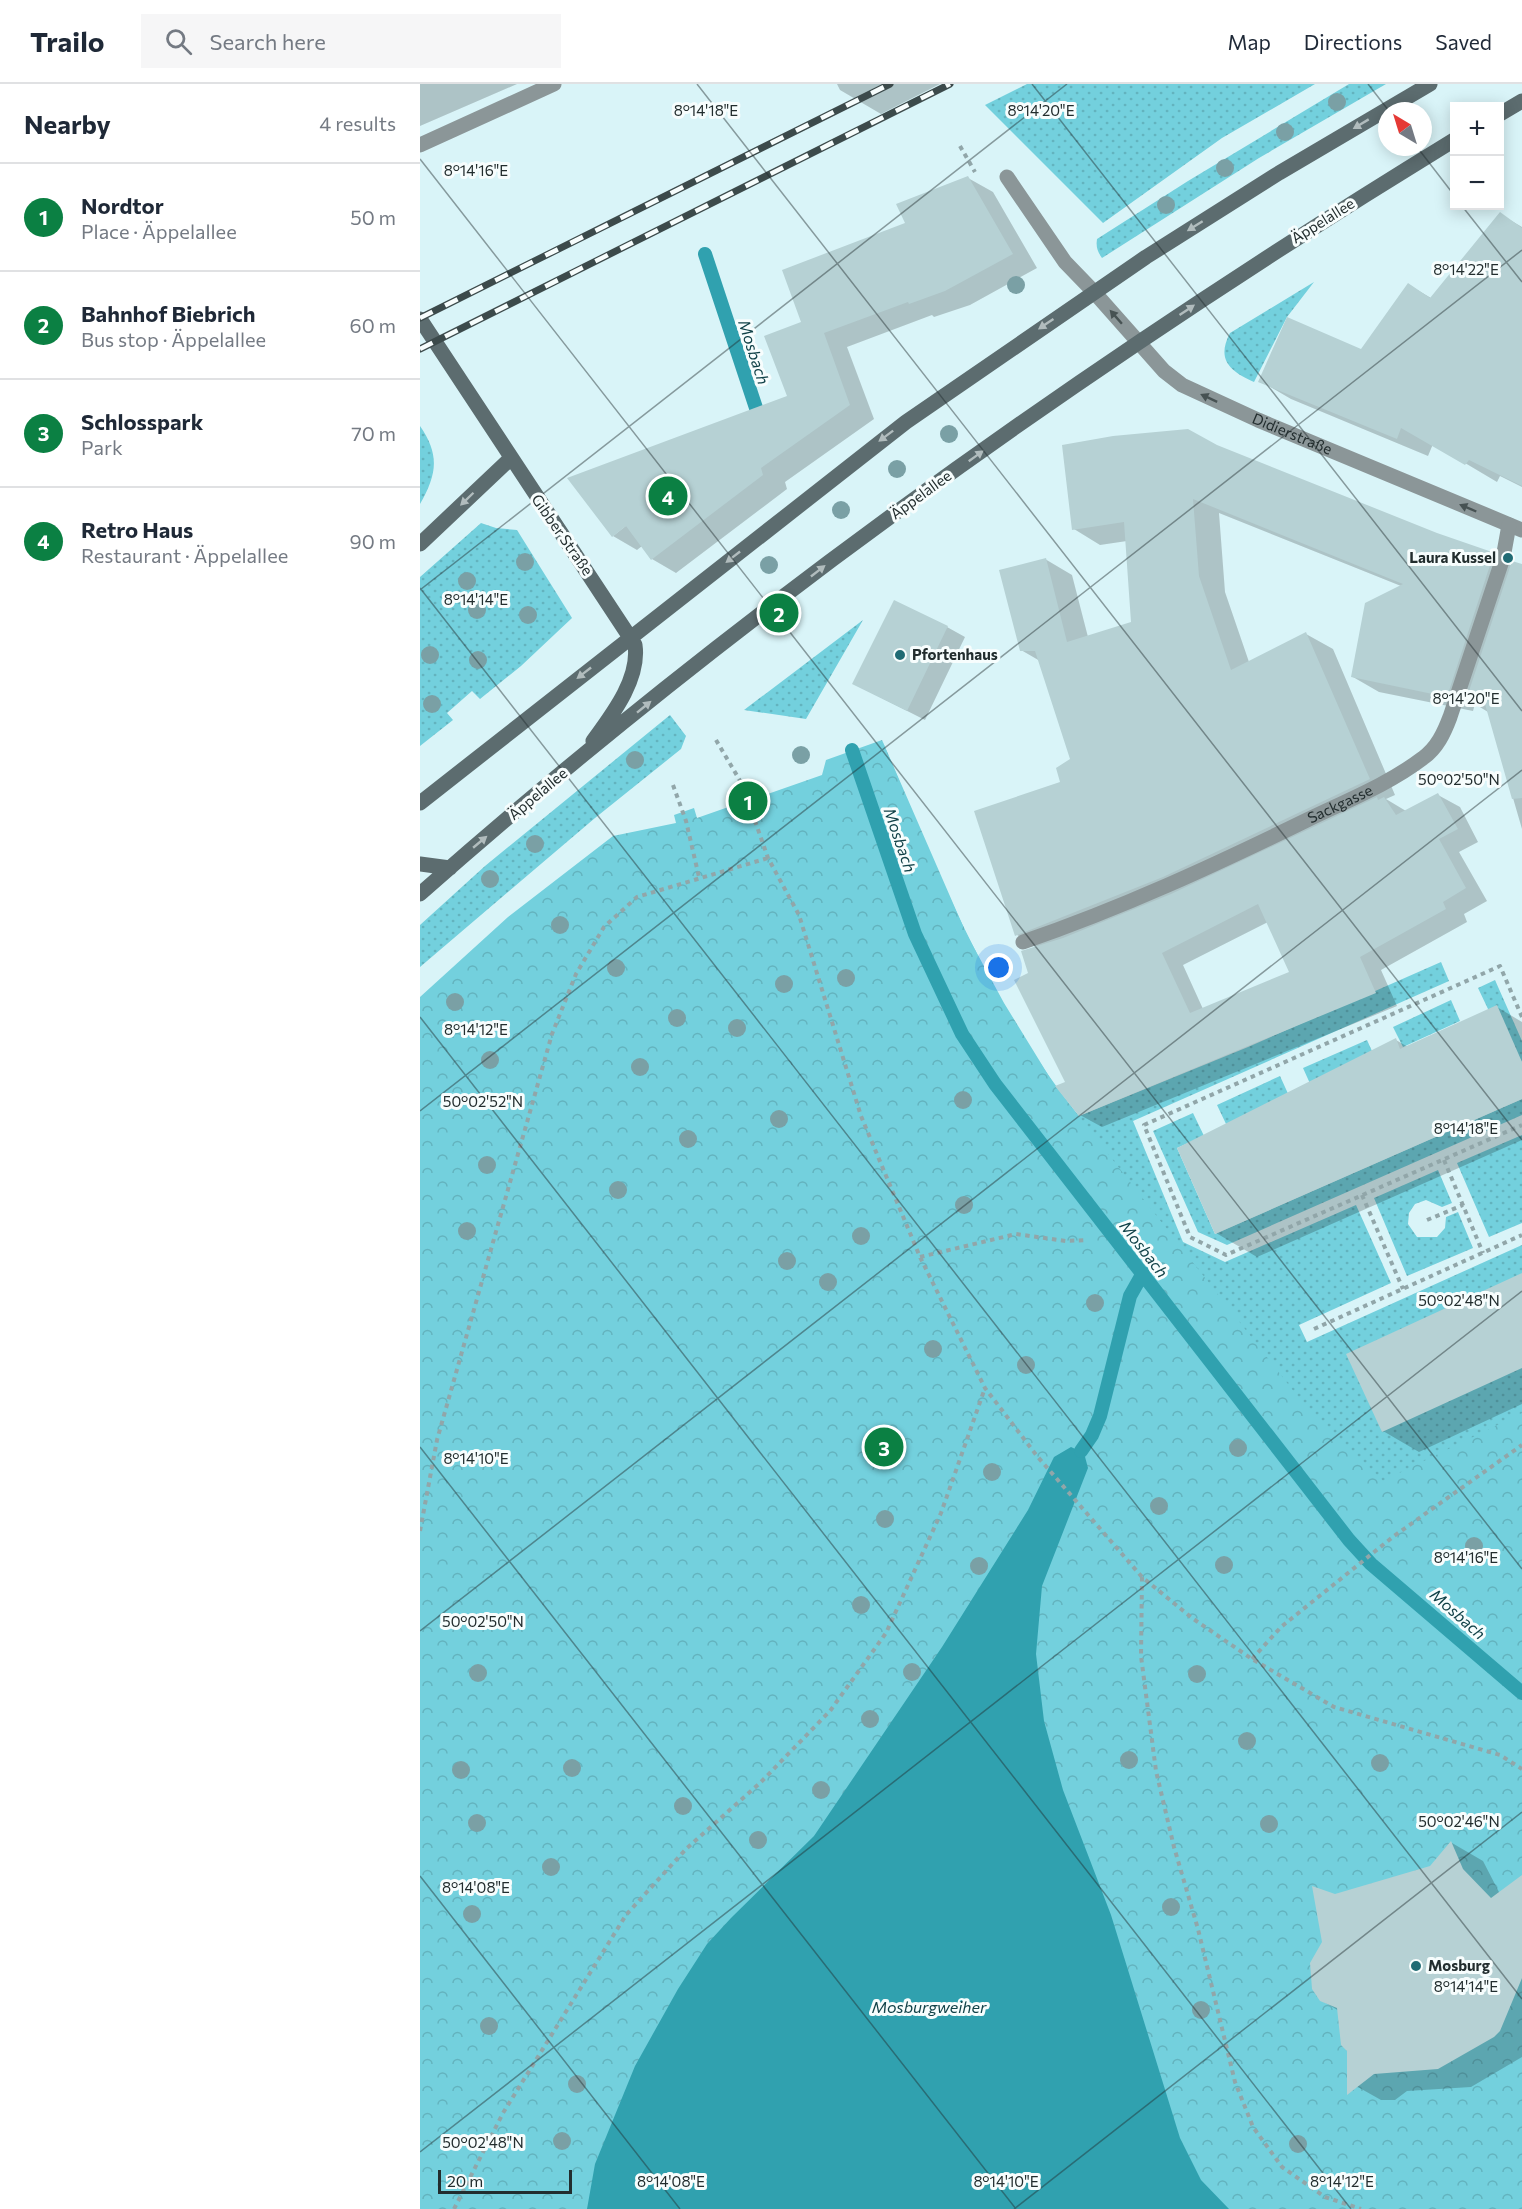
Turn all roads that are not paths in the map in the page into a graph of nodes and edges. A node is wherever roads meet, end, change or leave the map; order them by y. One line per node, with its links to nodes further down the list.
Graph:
1 (554, 84): 6 (street)
2 (1430, 84): 8 (main road, one-way to 8)
3 (1522, 101): 4 (main road)
4 (1504, 112)
5 (1450, 143): 10 (main road, Äppelallee, one-way to 5)
6 (420, 145)
7 (1007, 177): 8 (street, Didierstraße)
8 (1095, 292): 10 (street, Didierstraße, one-way to 8); 14 (main road, one-way to 14)
9 (420, 319): 11 (main road, Gibber Straße)
10 (1138, 342): 12 (street, Didierstraße, one-way to 10); 15 (main road, Äppelallee, one-way to 10)
11 (510, 459): 13 (main road, one-way to 13); 14 (main road, Gibber Straße)
12 (1516, 527): 20 (street, Sackgasse)
13 (420, 544)
14 (630, 637): 15 (main road, Gibber Straße); 16 (main road, one-way to 16)
15 (582, 757): 18 (main road, Äppelallee, one-way to 15)
16 (420, 803)
17 (420, 864): 18 (main road)
18 (450, 868): 19 (main road, Äppelallee)
19 (420, 894)
20 (1023, 942)

